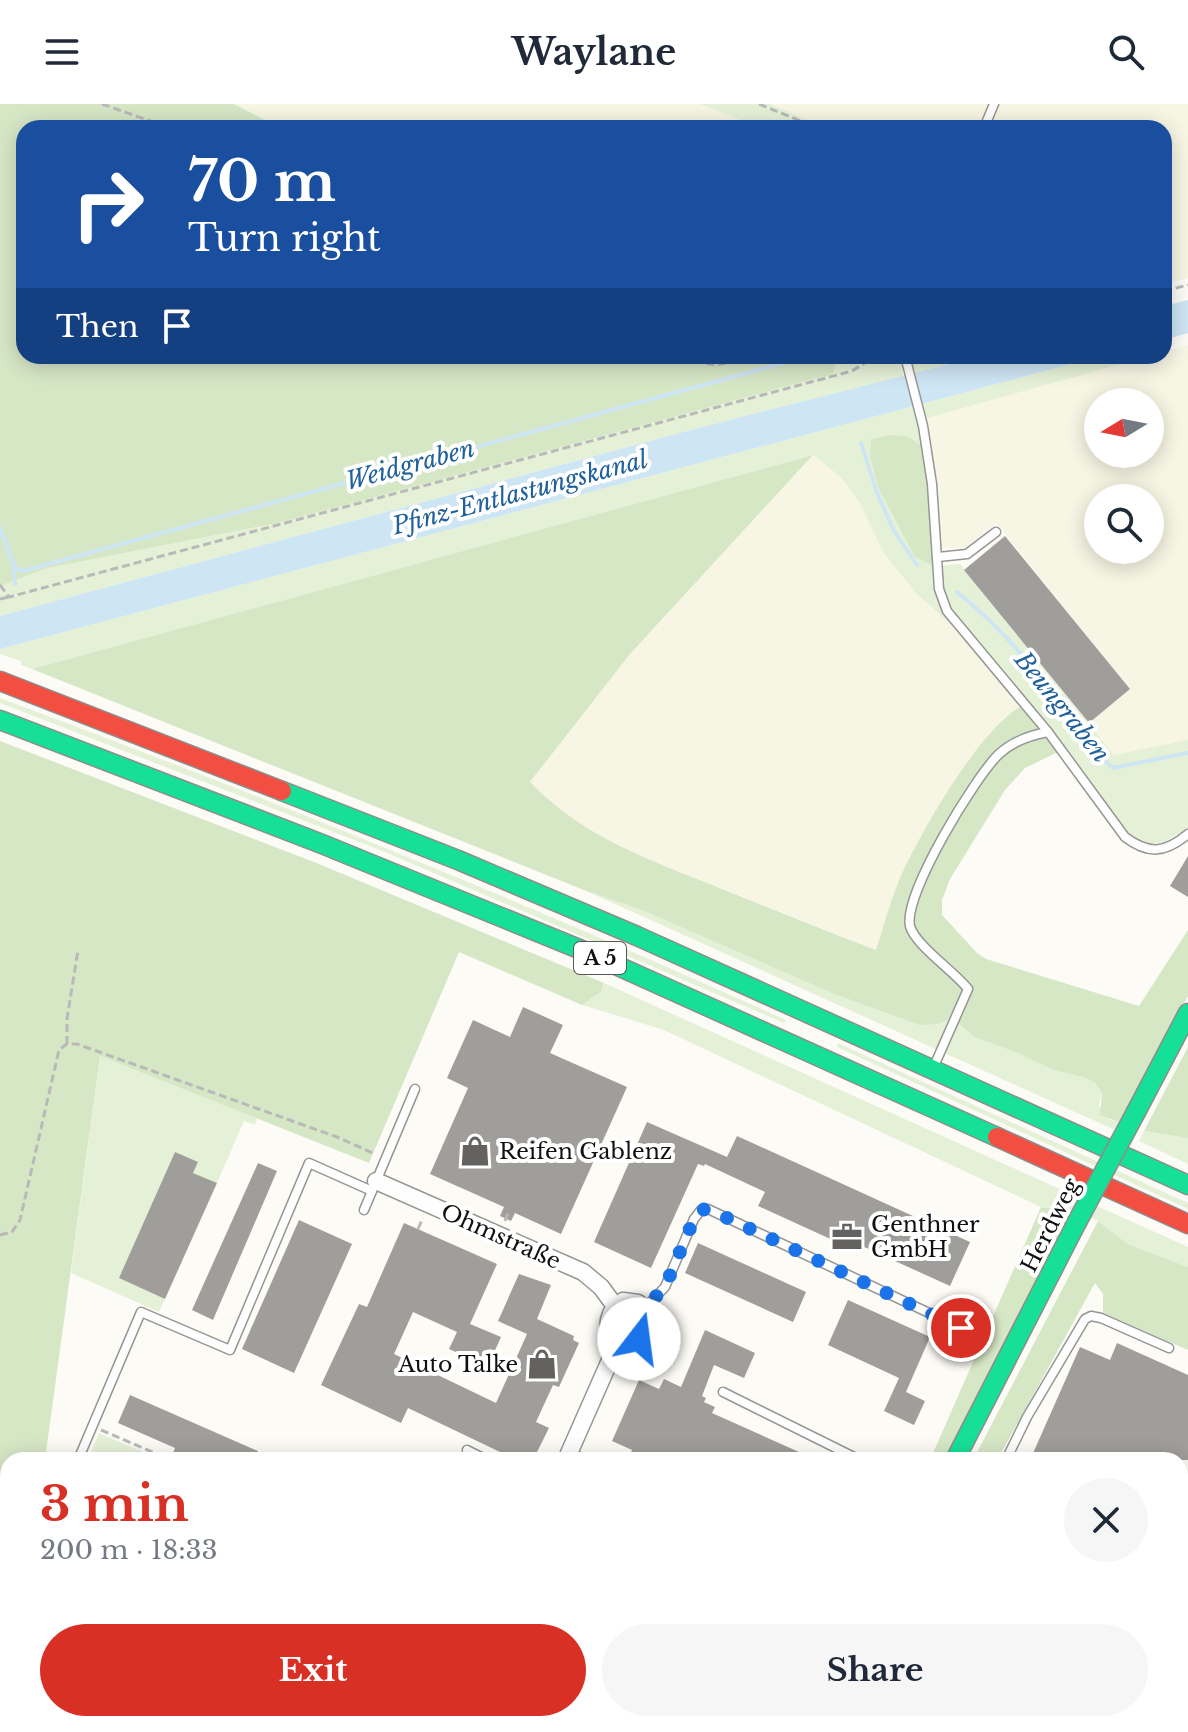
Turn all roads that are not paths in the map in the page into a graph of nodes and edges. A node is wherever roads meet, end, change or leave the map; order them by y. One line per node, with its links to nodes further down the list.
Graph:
1 (907, 364): 3 (lane)
2 (996, 532): 3 (lane)
3 (938, 557): 6 (lane)
4 (0, 681): 9 (main road, A 5)
5 (0, 720): 14 (main road, A 5)
6 (1048, 732): 7 (lane); 9 (lane)
7 (1188, 834)
8 (1188, 1013): 26 (main road, Herdweg, bridge)
9 (933, 1069): 11 (main road, A 5)
10 (415, 1089): 12 (lane)
11 (1188, 1185)
12 (374, 1186): 13 (lane); 15 (street, Ohmstraße); 22 (lane)
13 (364, 1210)
14 (1188, 1224)
15 (615, 1306): 16 (street); 19 (street)
16 (645, 1308): 17 (lane); 19 (street)
17 (961, 1328)
18 (1169, 1348): 27 (lane)
19 (611, 1358): 24 (street)
20 (723, 1392): 25 (lane)
21 (467, 1450): 23 (lane)
22 (81, 1452)
23 (471, 1452)
24 (569, 1452)
25 (844, 1452)
26 (959, 1452)
27 (1010, 1452)

